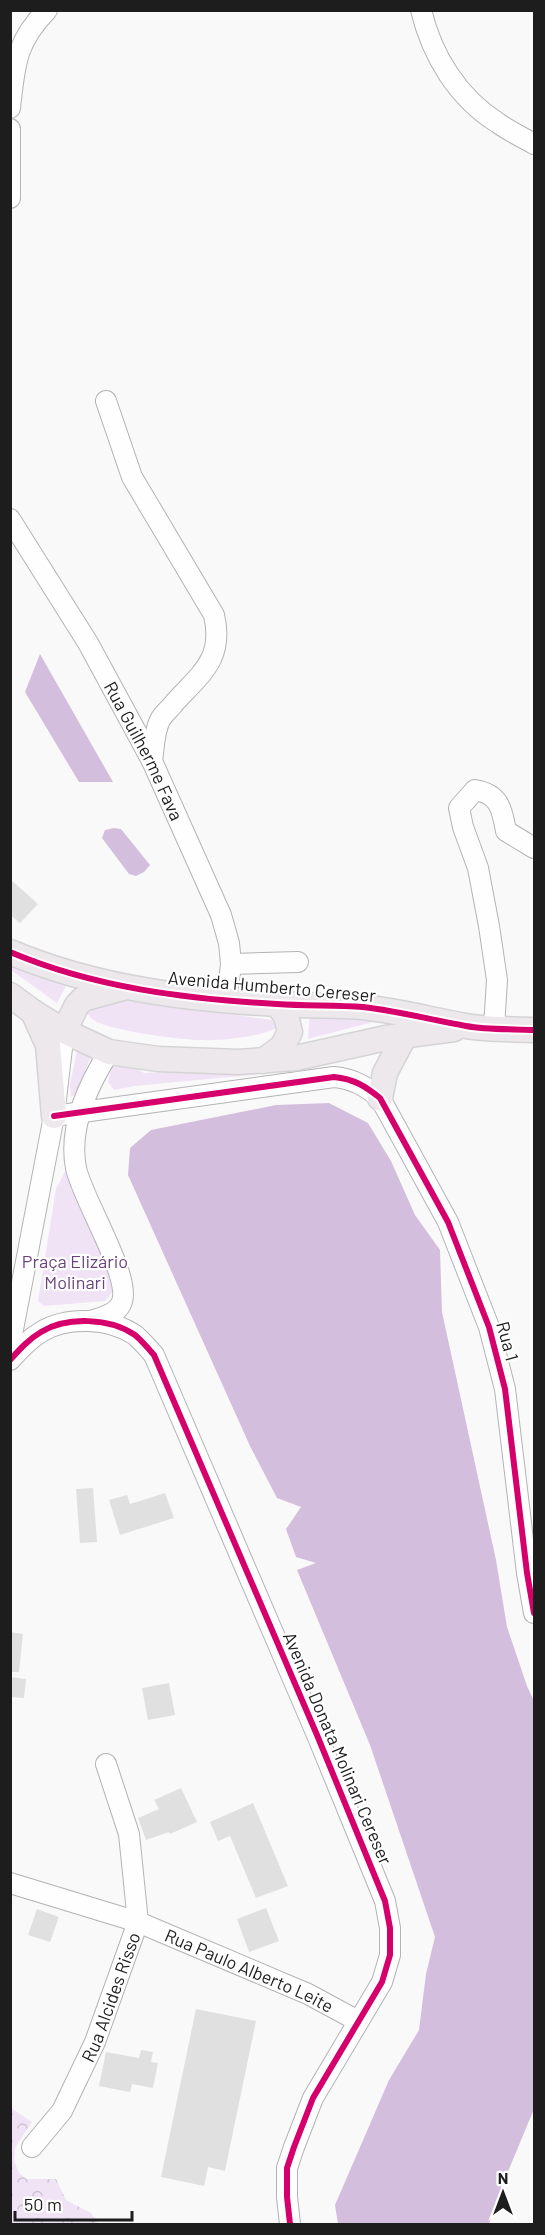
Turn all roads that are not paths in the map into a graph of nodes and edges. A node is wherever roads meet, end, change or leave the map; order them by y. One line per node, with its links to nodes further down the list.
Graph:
1 (47, 10): 3 (street)
2 (421, 10): 5 (street)
3 (10, 108)
4 (10, 129): 6 (street)
5 (534, 144)
6 (10, 198)
7 (106, 401): 9 (street)
8 (10, 519): 9 (street, Rua Guilherme Fava)
9 (152, 761): 13 (street, Rua Guilherme Fava)
10 (534, 848): 20 (street)
11 (10, 952): 14 (main road, Avenida Humberto Cereser)
12 (298, 962): 13 (street)
13 (231, 964): 16 (street, Rua Guilherme Fava)
14 (125, 987): 16 (main road, Avenida Humberto Cereser); 22 (main road)
15 (10, 995): 18 (main road, Avenida Humberto Cereser)
16 (224, 1000): 17 (main road, Avenida Humberto Cereser)
17 (278, 1005): 19 (main road, Avenida Humberto Cereser); 25 (main road)
18 (33, 1012): 22 (main road, Avenida Humberto Cereser); 28 (main road)
19 (468, 1027): 20 (main road, Avenida Humberto Cereser); 23 (main road, Avenida Humberto Cereser)
20 (494, 1028): 21 (main road, Avenida Humberto Cereser)
21 (534, 1030)
22 (64, 1031): 24 (main road, Avenida Humberto Cereser); 28 (street)
23 (405, 1035): 25 (main road, Avenida Humberto Cereser); 26 (main road)
24 (109, 1052): 25 (main road, Avenida Humberto Cereser); 27 (street)
25 (262, 1061)
26 (380, 1098): 27 (street); 34 (street, Rua 1)
27 (81, 1112): 28 (street); 30 (street)
28 (54, 1116): 29 (street)
29 (19, 1297): 31 (street); 32 (street)
30 (90, 1321): 31 (street); 38 (street, Avenida Donata Molinari Cereser)
31 (44, 1330): 33 (street)
32 (10, 1345)
33 (10, 1360)
34 (534, 1613)
35 (106, 1764): 37 (street, Rua Alcides Risso)
36 (10, 1883): 37 (street, Rua Paulo Alberto Leite)
37 (138, 1922): 38 (street, Rua Paulo Alberto Leite); 39 (street, Rua Alcides Risso)
38 (358, 2021): 40 (street, Avenida Donata Molinari Cereser)
39 (32, 2147)
40 (290, 2224)

